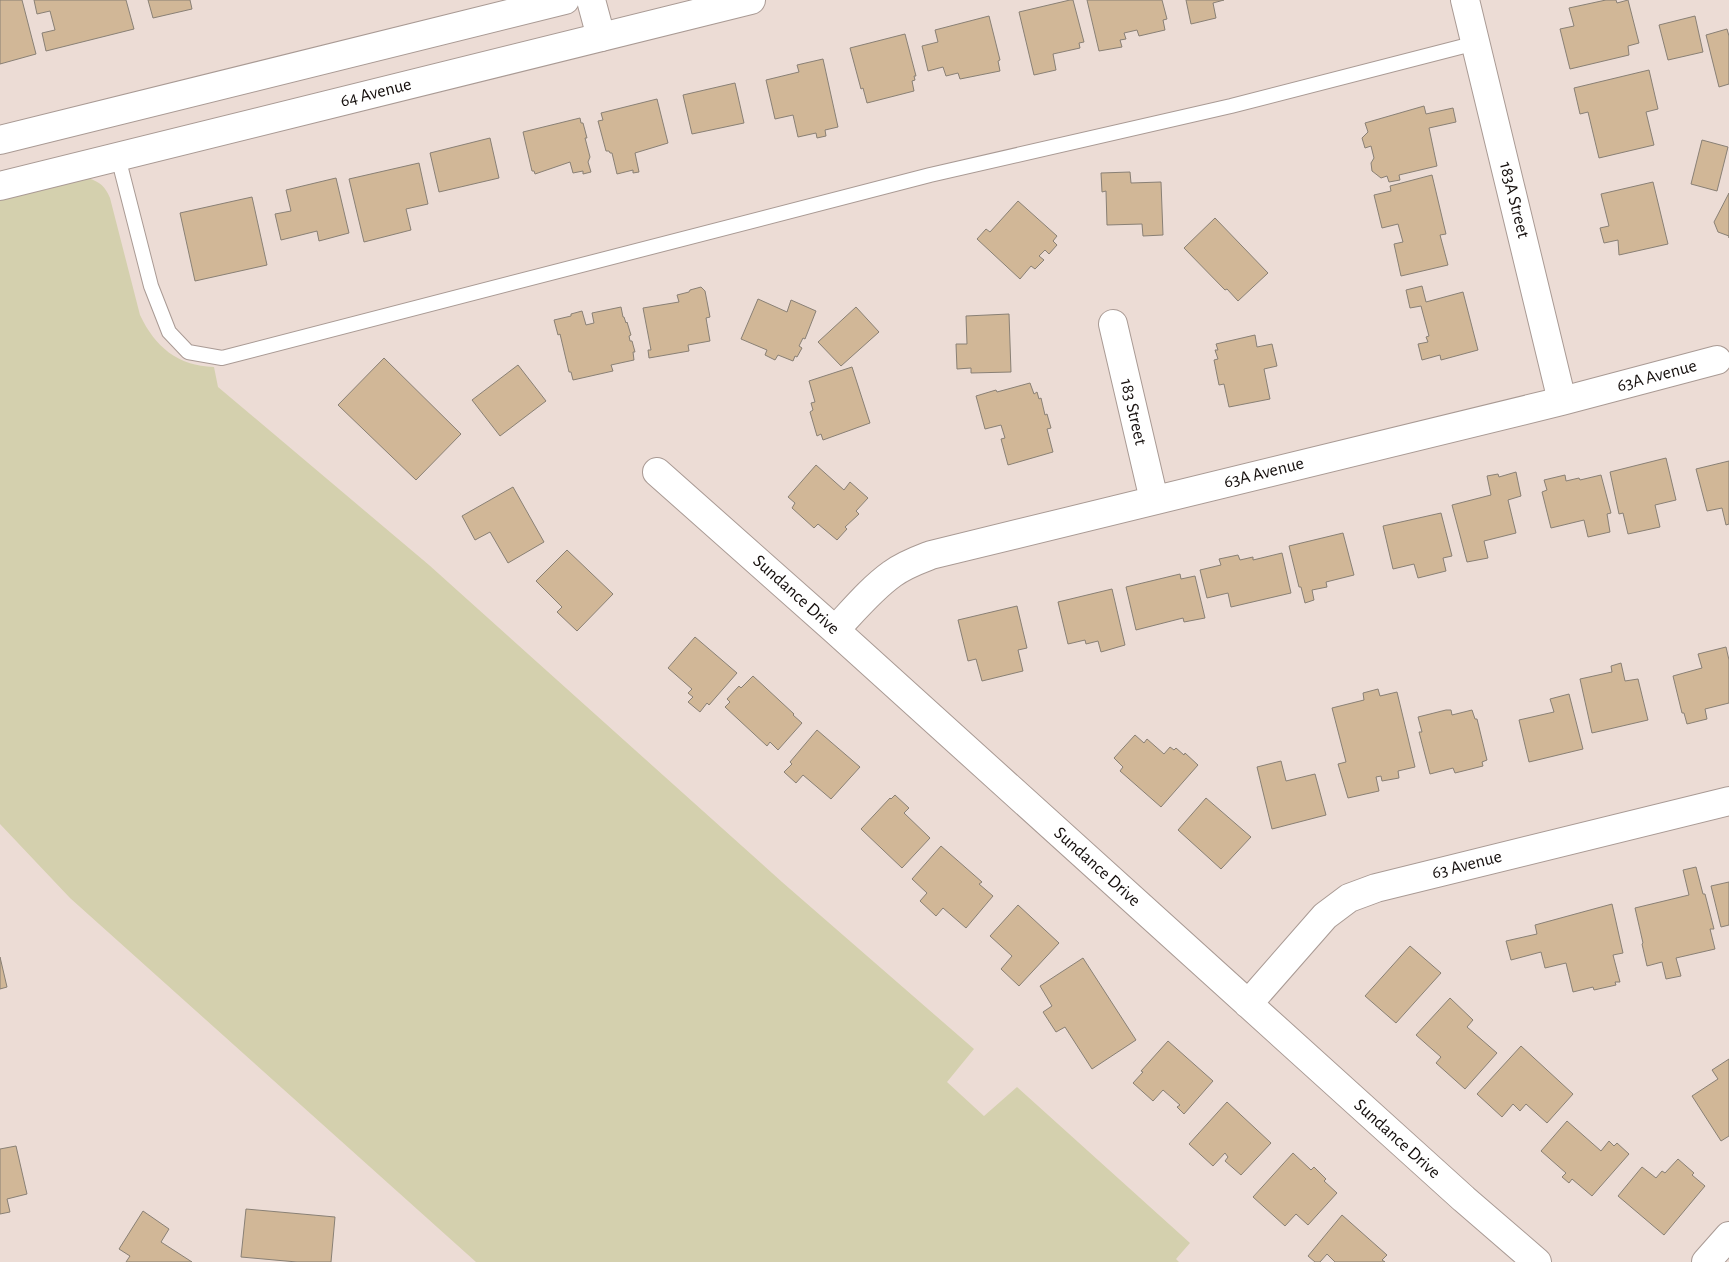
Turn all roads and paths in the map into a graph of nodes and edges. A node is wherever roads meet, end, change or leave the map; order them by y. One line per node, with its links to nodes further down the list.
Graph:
1 (565, 0): 7 (street)
2 (591, 0): 5 (street)
3 (751, 0): 5 (street, 64 Avenue)
4 (1466, 0): 6 (street, 183A Street)
5 (601, 37): 8 (street, 64 Avenue)
6 (1476, 43): 8 (lane); 12 (street, 183A Street)
7 (0, 140)
8 (118, 157): 9 (street, 64 Avenue)
9 (0, 186)
10 (1113, 324): 14 (street, 183 Street)
11 (1717, 360): 12 (street, 63A Avenue)
12 (1562, 401): 14 (street, 63A Avenue)
13 (657, 472): 15 (street, Sundance Drive)
14 (1154, 500): 15 (street, 63A Avenue)
15 (835, 630): 17 (street, Sundance Drive)
16 (1729, 801): 17 (street, 63 Avenue)
17 (1248, 1004): 19 (street, Sundance Drive)
18 (1729, 1236): 20 (street)
19 (1537, 1262)
20 (1706, 1262)

